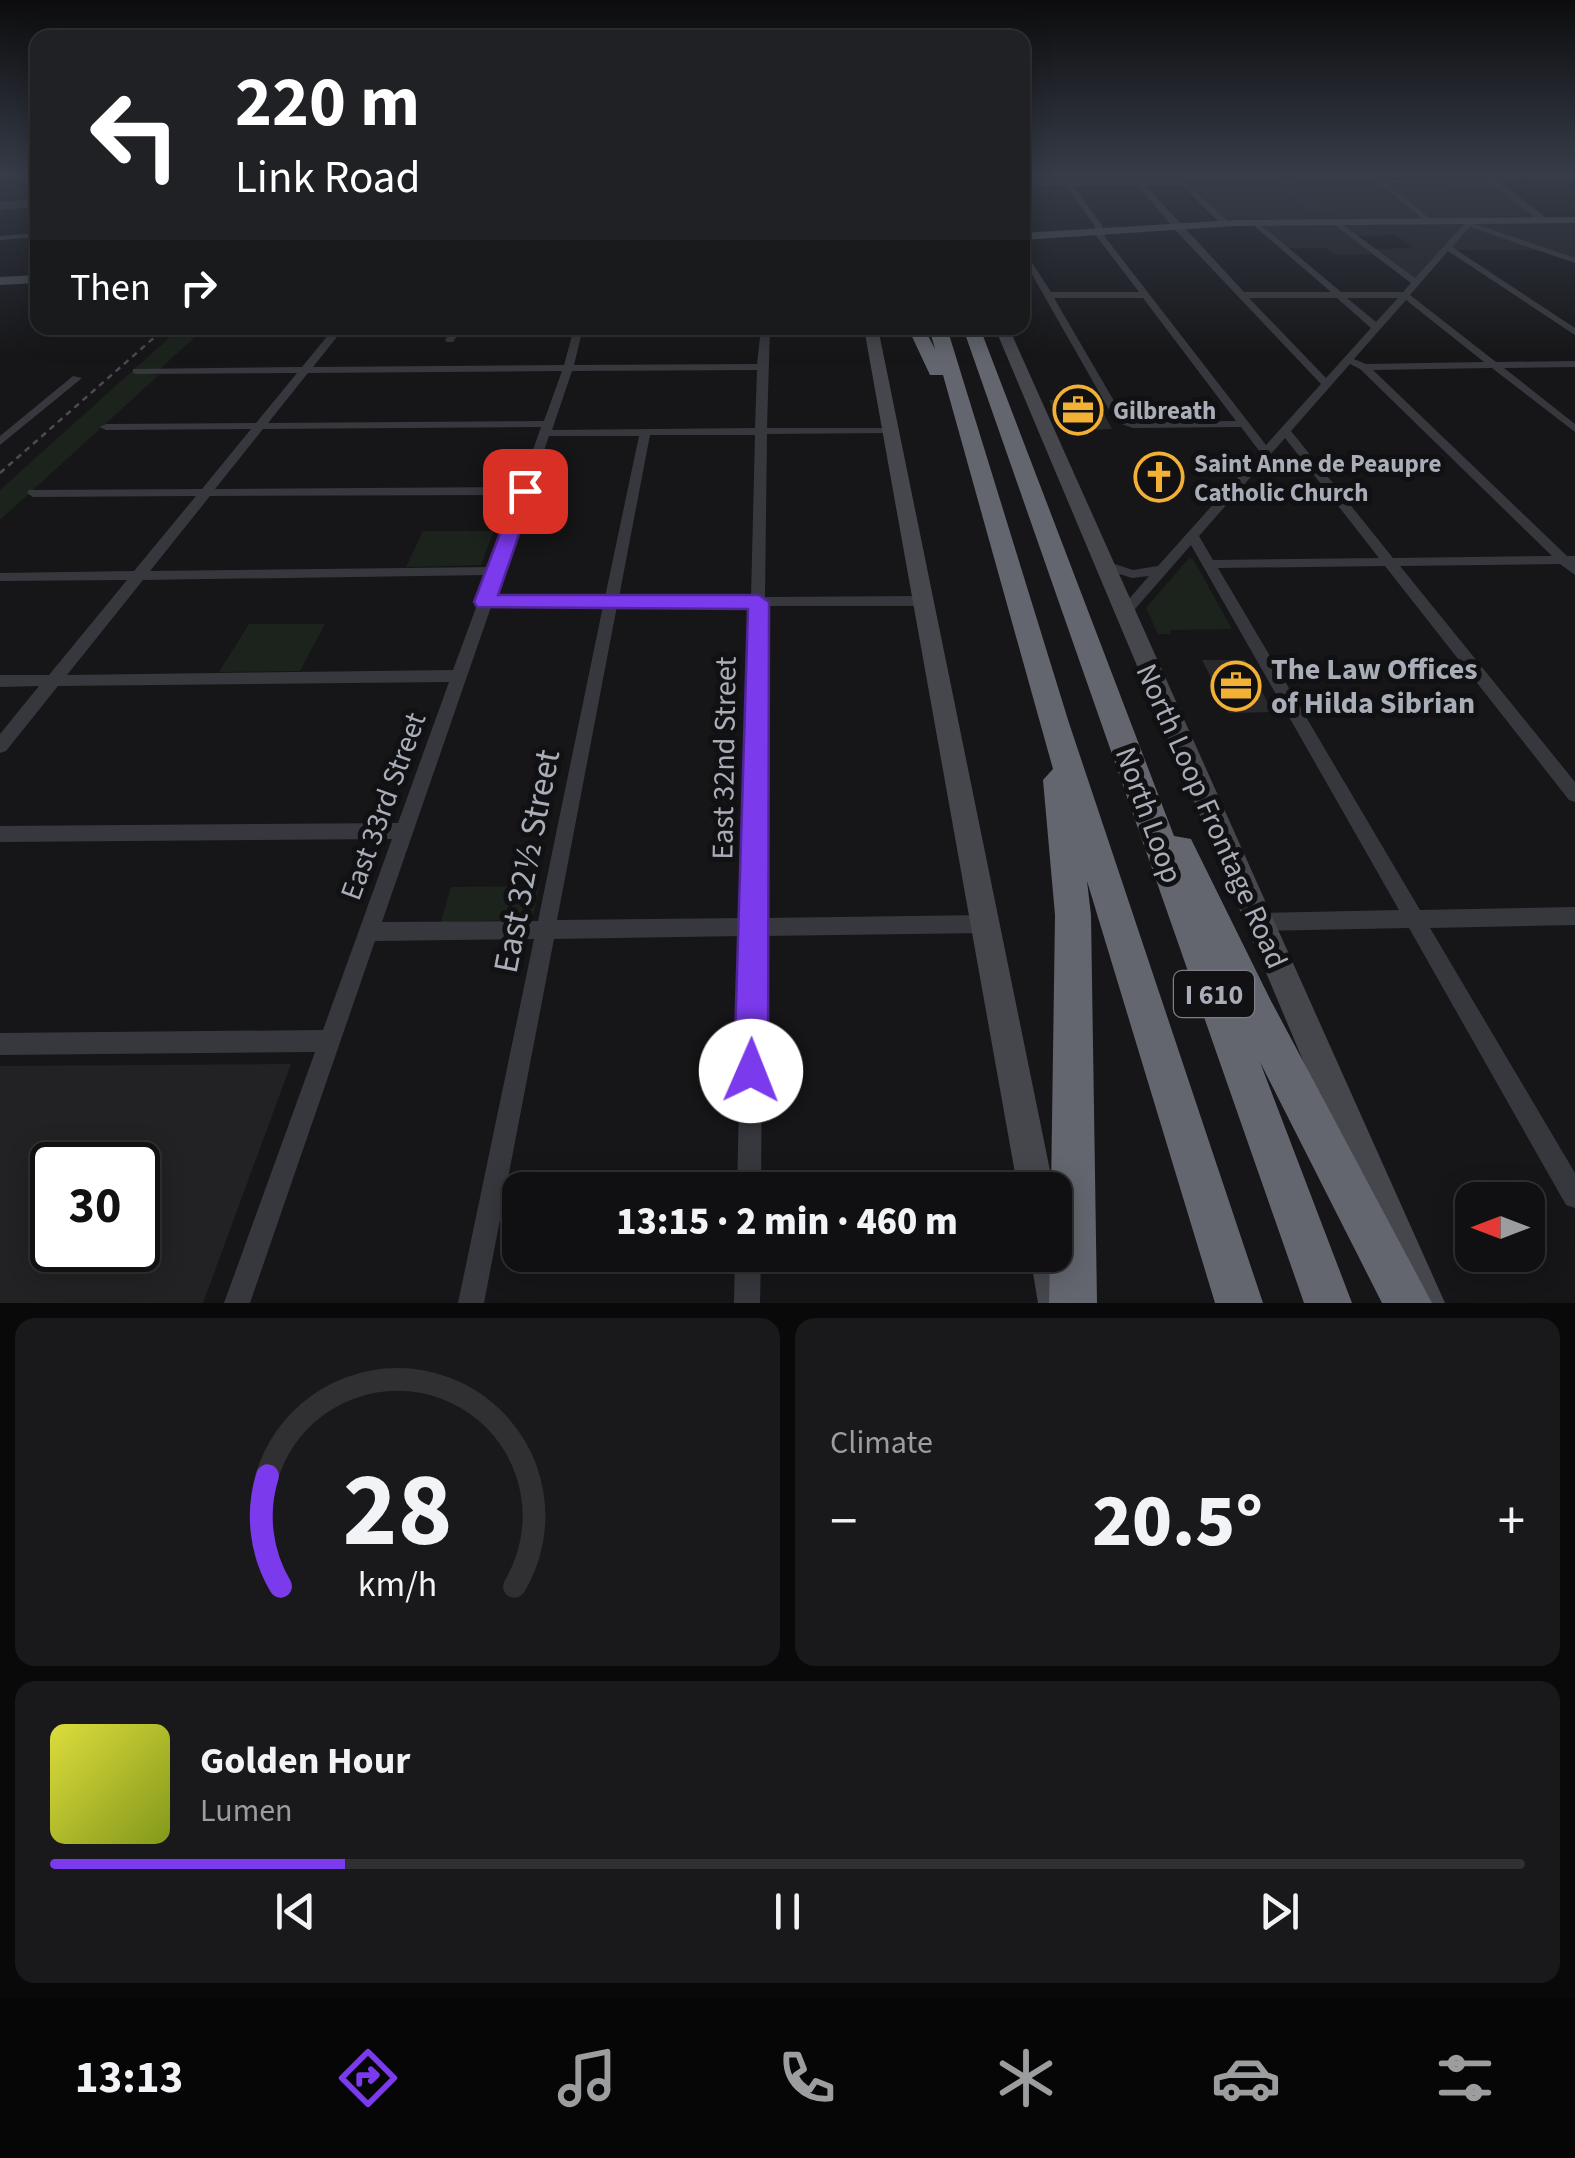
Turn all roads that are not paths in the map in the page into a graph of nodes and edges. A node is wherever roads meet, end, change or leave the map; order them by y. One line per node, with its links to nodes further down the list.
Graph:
1 (1103, 234): 16 (street)
2 (1184, 234): 17 (street)
3 (1268, 234): 18 (street)
4 (1352, 234): 14 (street)
5 (1458, 234): 9 (street)
6 (1495, 234): 10 (street)
7 (30, 236): 8 (street)
8 (0, 238)
9 (1449, 248): 14 (street); 21 (street)
10 (1575, 261)
11 (1030, 262): 15 (street)
12 (30, 277): 13 (main road)
13 (0, 278)
14 (1418, 284): 19 (street)
15 (1050, 295): 16 (street); 43 (street)
16 (1147, 295): 43 (street)
17 (1241, 295): 18 (street); 42 (street)
18 (1337, 295): 19 (street); 20 (street)
19 (1405, 295): 20 (street); 35 (street)
20 (1376, 327): 33 (street)
21 (1575, 332)
22 (334, 335): 39 (street)
23 (453, 335): 32 (street)
24 (576, 335): 38 (street, East 33rd Street)
25 (765, 335): 36 (street, East 32nd Street)
26 (872, 335): 48 (main road)
27 (919, 335): 54 (highway)
28 (940, 335): 54 (highway, North Loop / I 610)
29 (973, 335): 51 (highway, North Loop / I 610)
30 (995, 335): 51 (highway)
31 (1005, 335): 62 (main road, North Loop Frontage Road)
32 (450, 340)
33 (1349, 360): 37 (street); 42 (street)
34 (1575, 364): 35 (street)
35 (1494, 365): 37 (street); 47 (street)
36 (762, 367): 38 (street); 50 (street, East 32nd Street)
37 (1364, 367): 60 (street)
38 (568, 368): 39 (street); 46 (street, East 33rd Street)
39 (305, 370): 40 (street); 44 (street)
40 (137, 371)
41 (77, 378): 53 (street)
42 (1326, 384): 49 (street)
43 (1242, 424): 55 (street)
44 (260, 426): 45 (street); 46 (street); 58 (street)
45 (106, 427)
46 (546, 428): 52 (street); 56 (street, East 33rd Street)
47 (1575, 429)
48 (890, 430): 50 (street); 72 (main road)
49 (1284, 430): 55 (street); 61 (street)
50 (762, 431): 52 (street); 71 (street, East 32nd Street)
51 (1007, 431): 77 (highway, North Loop / I 610)
52 (645, 432): 70 (street, East 32½ Street)
53 (0, 442)
54 (971, 444): 78 (highway, North Loop / I 610)
55 (1264, 452): 59 (street)
56 (525, 491): 58 (street); 65 (street, East 33rd Street)
57 (32, 492): 58 (street)
58 (206, 492): 67 (street)
59 (1192, 535): 63 (street); 64 (street)
60 (1569, 560): 61 (street); 66 (street)
61 (1388, 562): 63 (street); 80 (street)
62 (1102, 564): 64 (street); 73 (main road, North Loop Frontage Road)
63 (1211, 564): 84 (street)
64 (1160, 570): 73 (street)
65 (495, 571): 67 (street); 69 (street, East 33rd Street)
66 (1575, 571)
67 (138, 575): 68 (street); 76 (street)
68 (0, 577)
69 (484, 602): 70 (street); 74 (street, East 33rd Street)
70 (611, 602): 71 (street); 88 (street, East 32½ Street)
71 (759, 602): 72 (street); 87 (street, East 32nd Street)
72 (924, 602): 86 (main road)
73 (1124, 614): 85 (main road, North Loop Frontage Road)
74 (458, 676): 76 (street); 81 (street, East 33rd Street)
75 (0, 681): 76 (street)
76 (53, 681): 79 (street)
77 (1101, 684): 103 (highway, North Loop / I 610); 104 (highway)
78 (1054, 724): 101 (highway); 102 (highway, North Loop / I 610)
79 (0, 746)
80 (1575, 795)
81 (403, 830): 82 (street); 89 (street, East 33rd Street)
82 (0, 834)
83 (1575, 916): 84 (street)
84 (1416, 918): 85 (street); 94 (street)
85 (1258, 922): 105 (main road, North Loop Frontage Road)
86 (985, 924): 87 (street); 93 (main road)
87 (754, 928): 88 (street); 92 (street, East 32nd Street)
88 (546, 930): 89 (street); 98 (street, East 32½ Street)
89 (367, 932): 90 (street, East 33rd Street)
90 (328, 1041): 91 (street); 97 (street, East 33rd Street)
91 (0, 1044)
92 (749, 1172)
93 (1033, 1172)
94 (1575, 1196)
95 (748, 1272): 99 (street)
96 (1052, 1272): 100 (main road)
97 (237, 1303)
98 (472, 1303)
99 (747, 1303)
100 (1058, 1303)
101 (1074, 1303)
102 (1239, 1303)
103 (1328, 1303)
104 (1408, 1303)
105 (1425, 1303)

